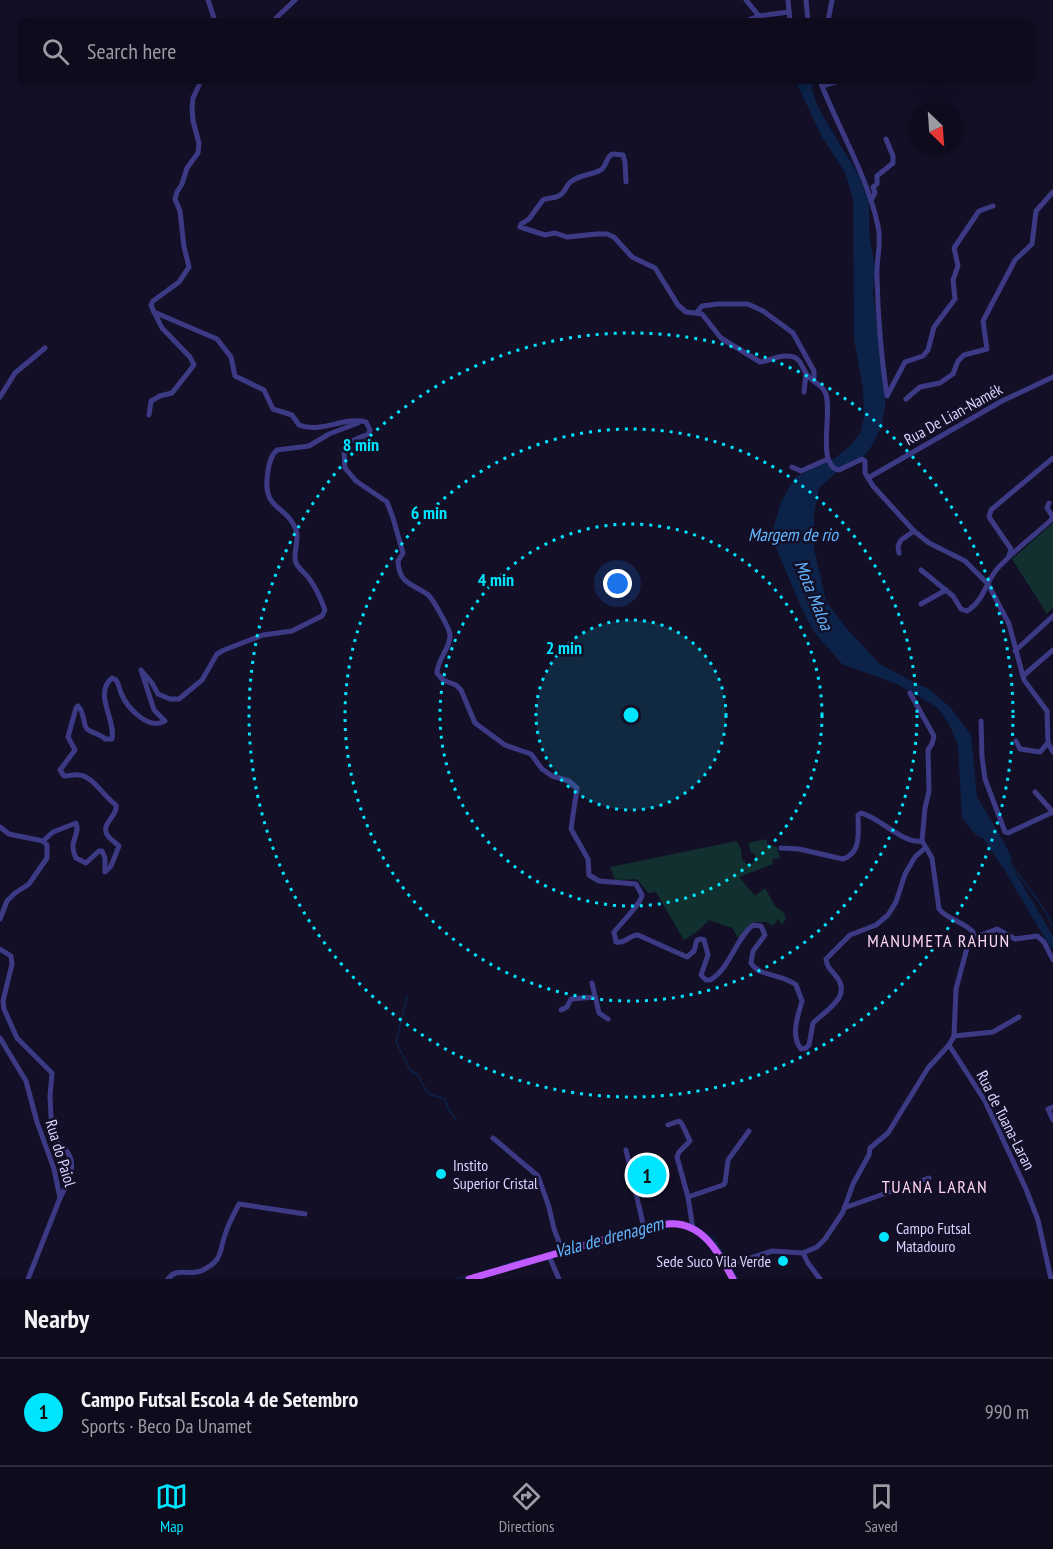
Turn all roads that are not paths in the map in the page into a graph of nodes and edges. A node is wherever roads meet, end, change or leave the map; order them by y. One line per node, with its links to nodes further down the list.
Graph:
1 (208, 0): 9 (street)
2 (295, 0): 10 (street)
3 (746, 0): 8 (street)
4 (788, 0): 7 (street)
5 (806, 0): 13 (street)
6 (832, 0): 14 (street)
7 (789, 12): 8 (street); 12 (street)
8 (759, 16): 11 (street)
9 (214, 18)
10 (276, 18)
11 (753, 18)
12 (790, 18)
13 (808, 18)
14 (829, 18)
15 (200, 84): 22 (street)
16 (821, 84): 20 (street)
17 (886, 139): 20 (street)
18 (626, 182): 23 (street)
19 (1053, 192): 30 (street)
20 (870, 200): 21 (street)
21 (993, 206)
22 (154, 312): 31 (street); 32 (street)
23 (697, 312): 25 (street); 27 (street)
24 (45, 348): 29 (street)
25 (807, 372): 27 (street); 28 (street)
26 (1053, 377): 36 (street, Rua De Lian-Namék)
27 (814, 378): 34 (street)
28 (804, 392)
29 (0, 397)
30 (906, 399)
31 (149, 415)
32 (363, 421): 59 (street); 62 (street)
33 (1053, 458): 40 (street)
34 (828, 459): 35 (street); 36 (street)
35 (792, 467)
36 (868, 478): 38 (street)
37 (1049, 502): 40 (street)
38 (914, 531): 39 (street); 42 (street)
39 (899, 553)
40 (1007, 560): 42 (street)
41 (921, 570): 43 (street)
42 (988, 584): 43 (street); 47 (street)
43 (946, 590): 44 (street)
44 (921, 604)
45 (1053, 616): 47 (street)
46 (1053, 650): 48 (street)
47 (1015, 651): 48 (street)
48 (1023, 676): 51 (street)
49 (910, 693): 60 (street)
50 (1053, 704): 51 (street)
51 (1047, 711): 54 (street)
52 (981, 721): 57 (street)
53 (1016, 741): 54 (street)
54 (1048, 743): 55 (street)
55 (1053, 752)
56 (1035, 792): 57 (street)
57 (1053, 812)
58 (0, 827): 59 (street)
59 (44, 842): 63 (street)
60 (921, 842): 61 (street); 62 (street)
61 (781, 848)
62 (925, 848): 64 (street)
63 (0, 919)
64 (973, 938): 66 (street); 72 (street)
65 (0, 949): 83 (street)
66 (1053, 960)
67 (592, 983): 68 (street)
68 (595, 997): 69 (street); 71 (street)
69 (561, 1010)
70 (1019, 1017): 72 (street)
71 (608, 1019)
72 (954, 1036): 74 (street)
73 (1, 1042): 83 (street, Rua do Paiol)
74 (949, 1045): 84 (street); 89 (street, Rua de Tuana-Laran)
75 (1053, 1107): 76 (street)
76 (1053, 1120)
77 (668, 1125): 82 (street)
78 (749, 1131): 82 (street)
79 (493, 1138): 90 (street)
80 (626, 1150): 86 (street)
81 (929, 1178): 84 (street)
82 (688, 1197): 87 (street)
83 (60, 1198): 94 (street, Rua do Paiol)
84 (844, 1208): 91 (street)
85 (305, 1214): 95 (street)
86 (643, 1224): 87 (main road); 90 (main road)
87 (693, 1225): 93 (main road)
88 (1053, 1242): 89 (street)
89 (1044, 1244): 100 (street, Rua de Tuana-Laran)
90 (562, 1249): 92 (main road)
91 (803, 1253): 93 (street); 99 (street)
92 (549, 1256): 96 (main road); 97 (street)
93 (730, 1265): 98 (main road)
94 (28, 1279)
95 (168, 1279)
96 (469, 1279)
97 (559, 1279)
98 (733, 1279)
99 (820, 1279)
100 (1051, 1279)

